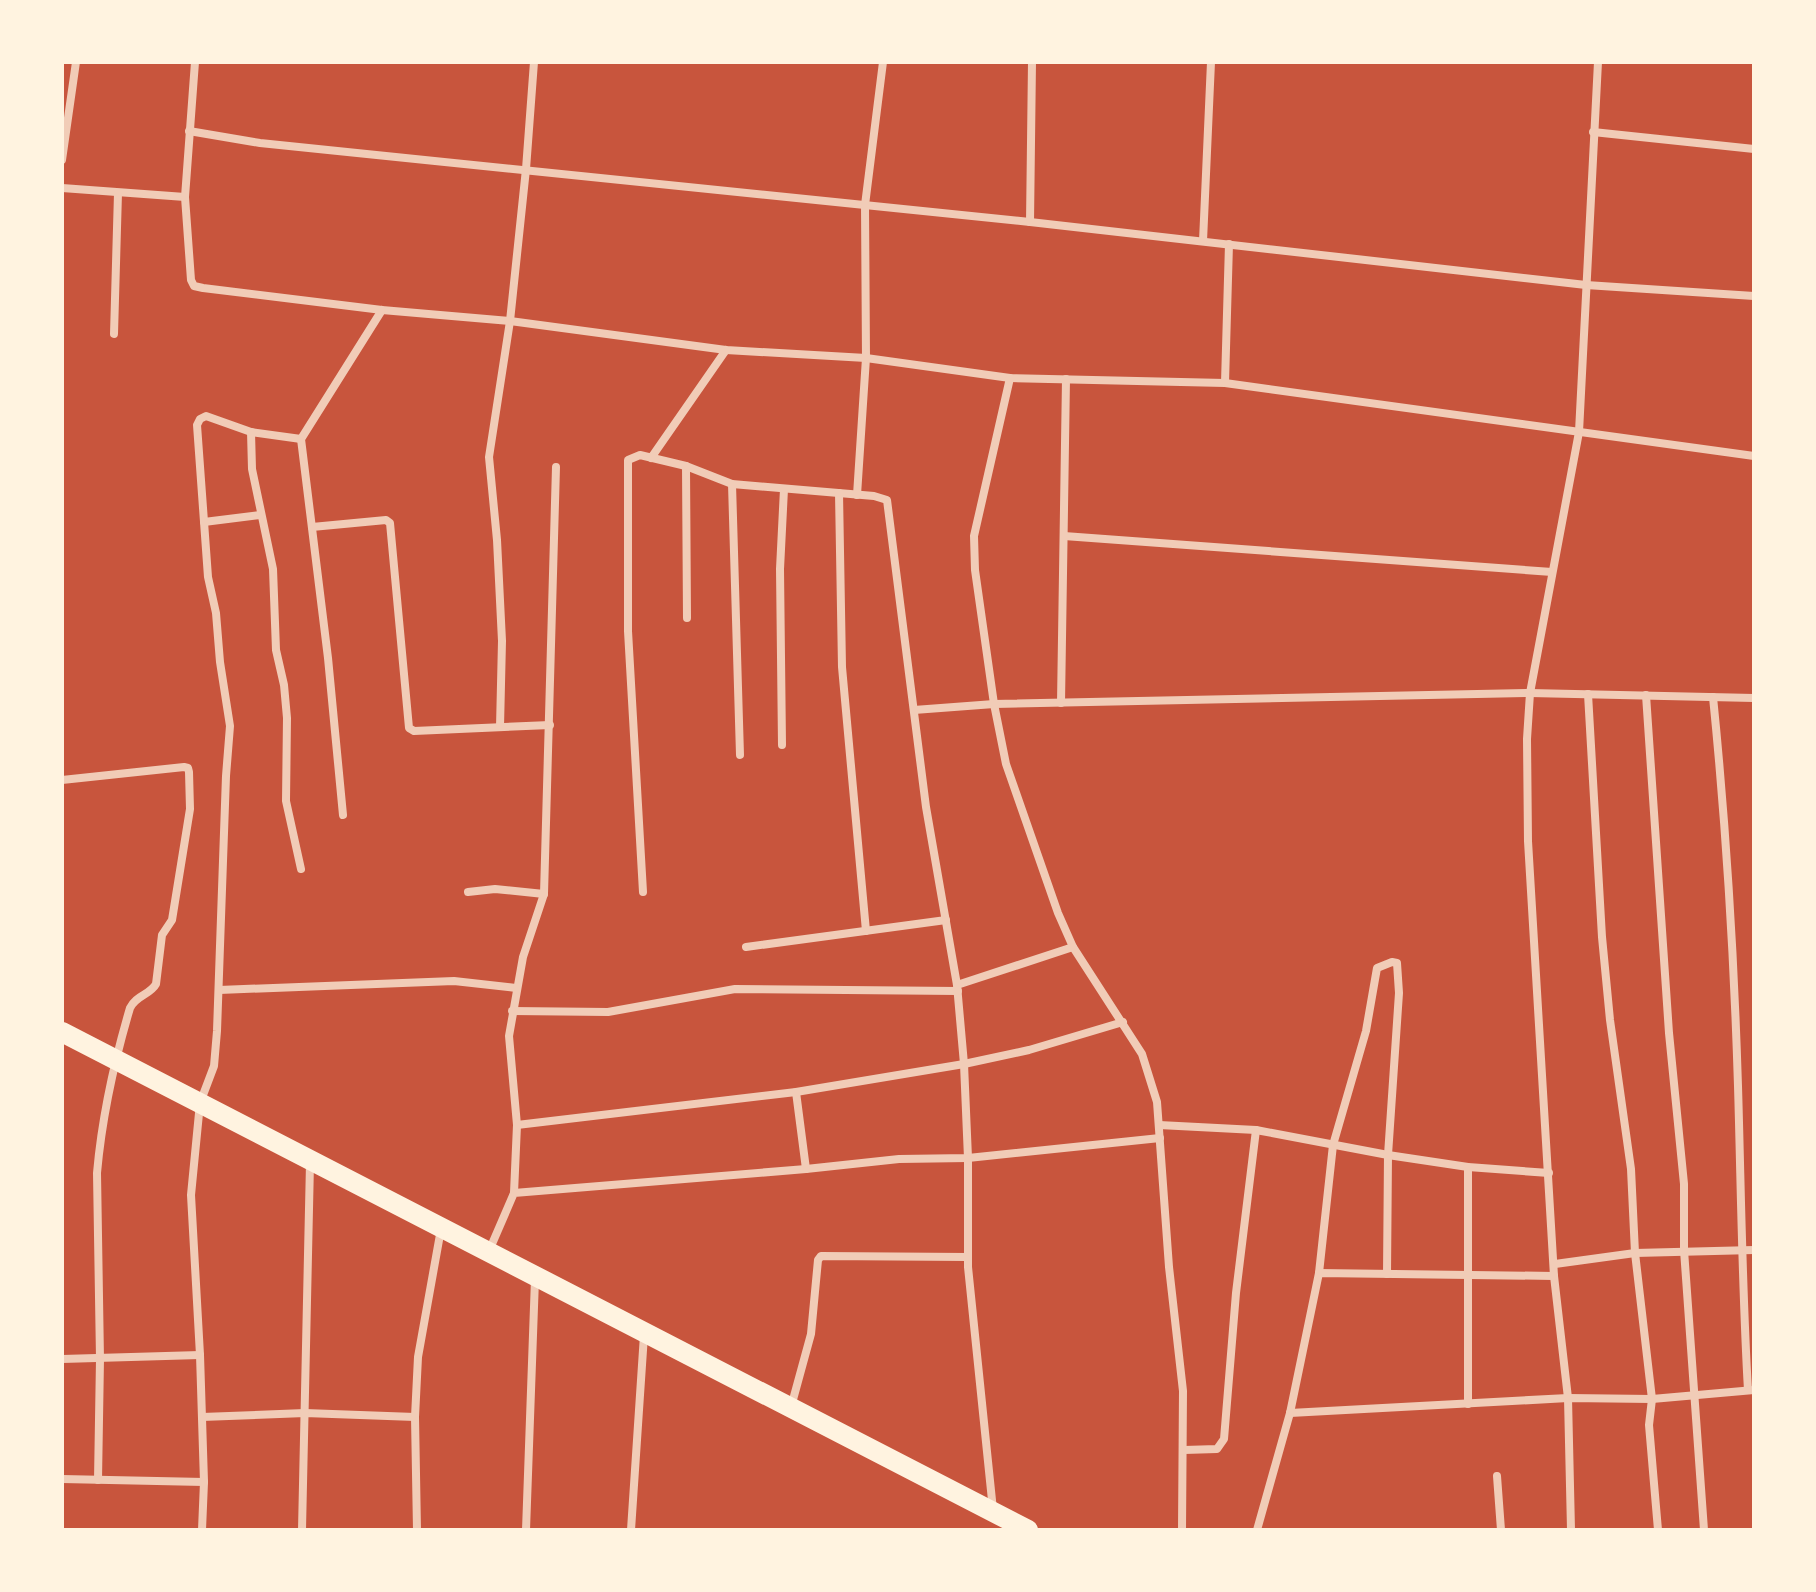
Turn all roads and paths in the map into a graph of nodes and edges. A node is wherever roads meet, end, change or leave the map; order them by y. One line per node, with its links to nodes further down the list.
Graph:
1 (76, 62): 11 (street)
2 (195, 62): 8 (street)
3 (534, 62): 12 (street)
4 (883, 62): 16 (street)
5 (1032, 62): 17 (street)
6 (1211, 62): 18 (street)
7 (1598, 62): 9 (street)
8 (189, 131): 12 (street); 15 (street)
9 (1593, 132): 10 (street); 20 (street)
10 (1754, 149)
11 (62, 160)
12 (526, 169): 16 (street); 23 (street)
13 (62, 188): 14 (street)
14 (118, 193): 15 (street); 24 (street)
15 (185, 197): 22 (street)
16 (865, 205): 17 (street); 26 (street)
17 (1030, 222): 18 (street)
18 (1203, 241): 19 (street)
19 (1229, 244): 20 (street); 29 (street)
20 (1586, 285): 21 (street); 31 (street)
21 (1754, 296)
22 (382, 310): 23 (street); 32 (street)
23 (510, 321): 25 (street); 56 (street)
24 (114, 334)
25 (726, 350): 26 (street); 34 (street)
26 (866, 358): 27 (street); 40 (street)
27 (1010, 378): 28 (street); 53 (street)
28 (1066, 379): 29 (street); 44 (street)
29 (1225, 383): 31 (street)
30 (251, 432): 32 (street); 41 (street); 42 (street)
31 (1579, 432): 33 (street); 45 (street)
32 (301, 439): 43 (street)
33 (1754, 456)
34 (651, 458): 35 (street); 63 (street)
35 (686, 466): 37 (street); 46 (street)
36 (556, 467): 55 (street)
37 (732, 484): 38 (street); 58 (street)
38 (784, 489): 39 (street); 57 (street)
39 (839, 493): 40 (street); 66 (street)
40 (857, 495): 54 (street)
41 (260, 515): 42 (street); 61 (street)
42 (204, 522): 71 (street)
43 (312, 527): 56 (street); 60 (street)
44 (1064, 536): 45 (street); 52 (street)
45 (1552, 572): 47 (street)
46 (687, 618)
47 (1530, 693): 48 (street); 52 (street); 89 (street)
48 (1588, 694): 49 (street); 96 (street)
49 (1646, 695): 50 (street); 92 (street)
50 (1713, 697): 51 (street); 93 (street)
51 (1754, 698)
52 (1061, 703): 53 (street)
53 (994, 704): 54 (street); 68 (street)
54 (914, 710): 65 (street)
55 (550, 725): 56 (street); 64 (street)
56 (500, 727)
57 (782, 745)
58 (740, 755)
59 (62, 780): 75 (street)
60 (343, 815)
61 (301, 869)
62 (468, 892): 64 (street)
63 (643, 892)
64 (544, 894): 69 (street)
65 (946, 920): 66 (street); 70 (street)
66 (866, 931): 67 (street)
67 (746, 947)
68 (1073, 947): 70 (street); 73 (street)
69 (516, 988): 71 (street); 72 (street)
70 (957, 988): 72 (street); 76 (street)
71 (219, 990): 78 (street)
72 (512, 1011): 79 (street)
73 (1123, 1022): 76 (street); 80 (street)
74 (62, 1032): 75 (highway)
75 (115, 1059): 78 (highway); 107 (street)
76 (964, 1064): 77 (street); 85 (street)
77 (796, 1092): 79 (street); 88 (street)
78 (200, 1103): 86 (highway); 105 (street)
79 (517, 1125): 90 (street)
80 (1159, 1125): 81 (street); 82 (street)
81 (1256, 1130): 83 (street); 118 (street)
82 (1160, 1138): 85 (street); 118 (street)
83 (1333, 1145): 84 (street); 84 (street); 99 (street)
84 (1388, 1155): 87 (street); 100 (street)
85 (968, 1158): 88 (street); 97 (street)
86 (310, 1160): 91 (highway); 114 (street)
87 (1468, 1167): 89 (street); 102 (street)
88 (806, 1169): 90 (street)
89 (1549, 1173): 98 (street)
90 (514, 1193): 95 (street)
91 (442, 1227): 95 (highway); 117 (street)
92 (1684, 1250): 93 (street); 96 (street); 109 (street)
93 (1741, 1250): 94 (street); 108 (street)
94 (1754, 1250)
95 (489, 1251): 101 (highway)
96 (1635, 1253): 98 (street); 111 (street)
97 (968, 1257): 113 (street); 123 (street)
98 (1555, 1264): 103 (street)
99 (1319, 1273): 100 (street); 115 (street)
100 (1387, 1274): 102 (street)
101 (535, 1275): 104 (highway); 127 (street)
102 (1467, 1275): 103 (street); 112 (street)
103 (1554, 1276): 110 (street)
104 (644, 1332): 113 (highway); 128 (street)
105 (200, 1355): 107 (street); 116 (street)
106 (62, 1359): 107 (street)
107 (100, 1359): 121 (street)
108 (1751, 1390): 109 (street)
109 (1693, 1395): 111 (street); 135 (street)
110 (1568, 1398): 111 (street); 112 (street); 133 (street)
111 (1652, 1399): 134 (street)
112 (1468, 1404): 115 (street)
113 (791, 1408): 123 (highway)
114 (305, 1413): 116 (street); 117 (street); 125 (street)
115 (1290, 1413): 131 (street)
116 (202, 1417): 122 (street)
117 (415, 1417): 126 (street)
118 (1184, 1450): 130 (street)
119 (1497, 1476): 132 (street)
120 (62, 1479): 121 (street)
121 (98, 1480): 122 (street)
122 (204, 1482): 124 (street)
123 (993, 1512): 129 (highway)
124 (202, 1530)
125 (302, 1530)
126 (417, 1530)
127 (526, 1530)
128 (631, 1530)
129 (1028, 1530)
130 (1182, 1530)
131 (1257, 1530)
132 (1501, 1530)
133 (1571, 1530)
134 (1658, 1530)
135 (1704, 1530)

